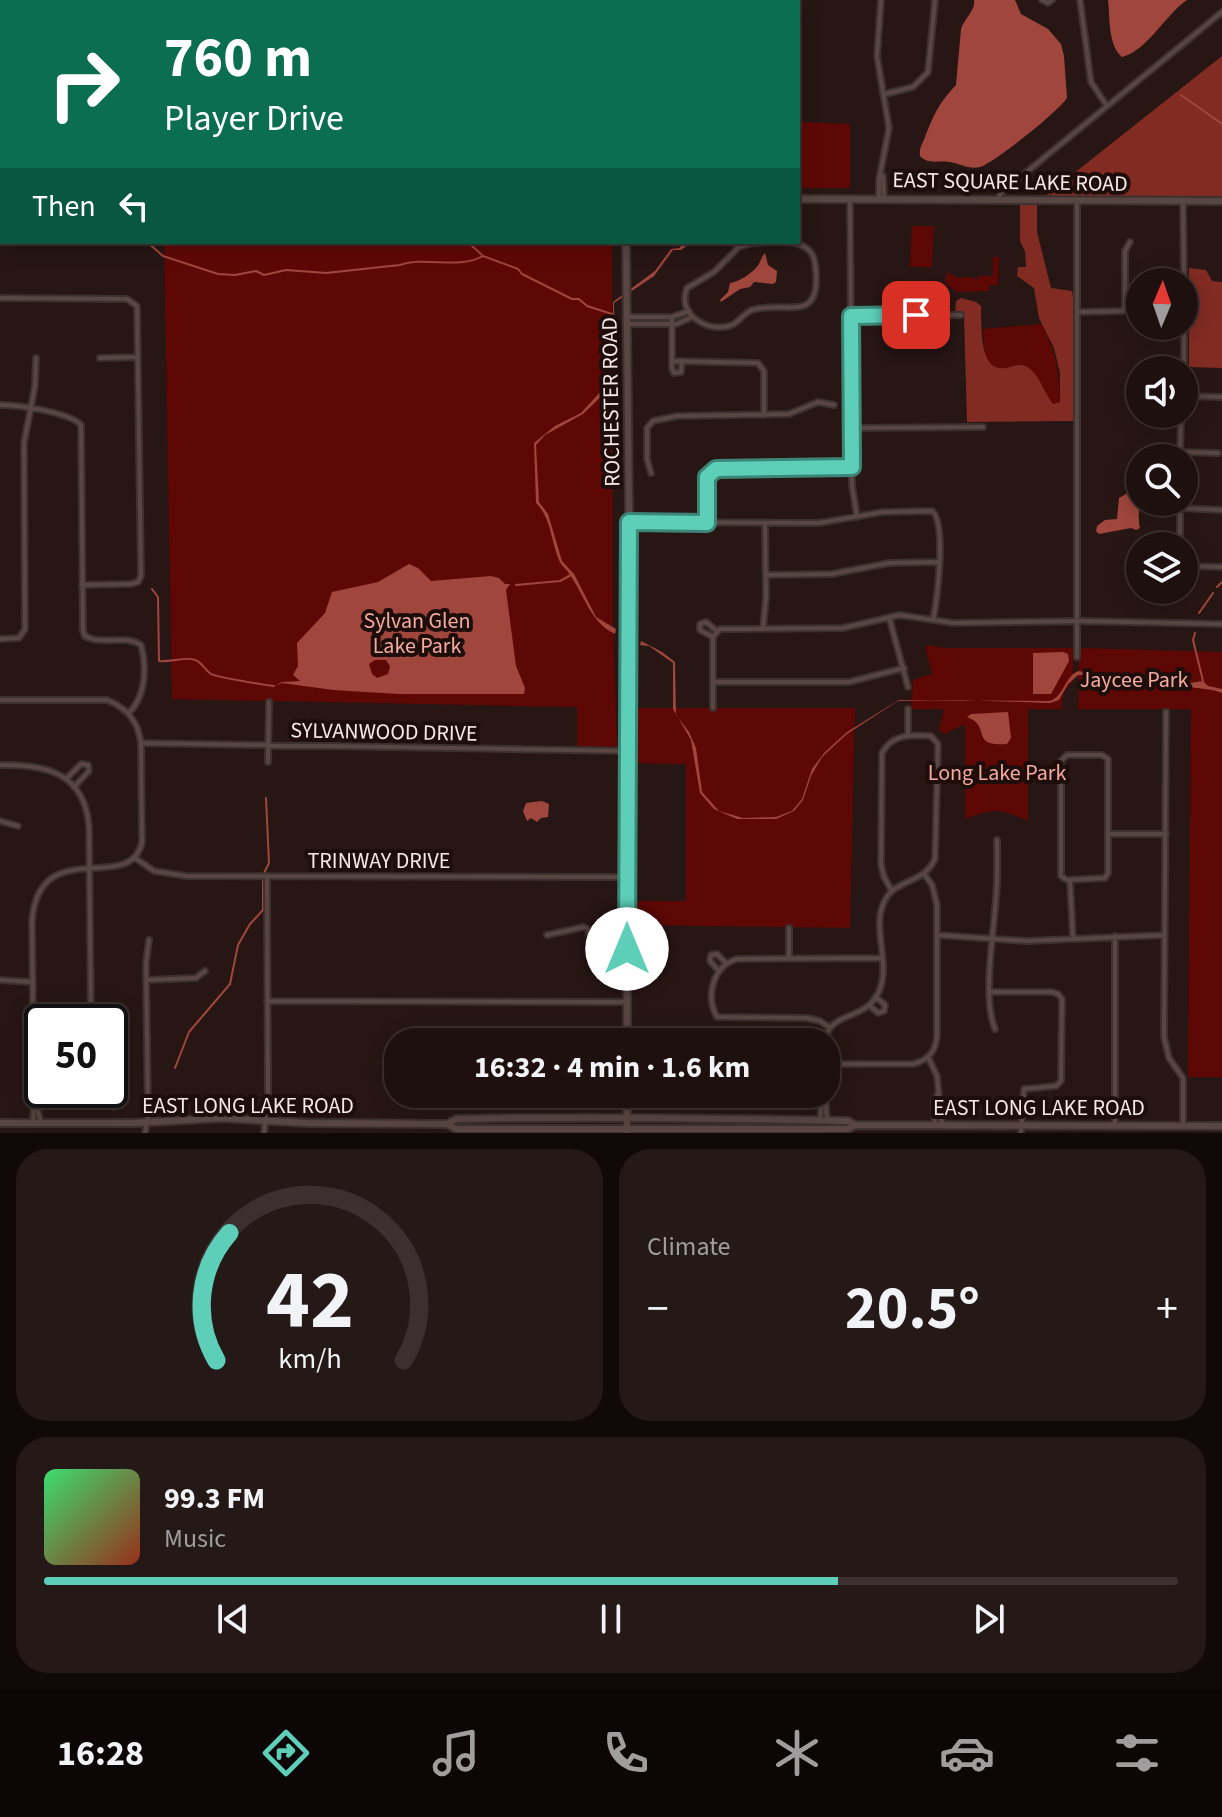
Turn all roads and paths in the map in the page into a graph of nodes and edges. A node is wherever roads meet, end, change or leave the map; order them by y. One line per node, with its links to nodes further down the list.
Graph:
1 (881, 0): 7 (street)
2 (935, 0): 7 (street)
3 (1042, 0): 4 (street)
4 (1052, 0)
5 (1080, 0): 8 (street)
6 (1222, 12): 8 (street)
7 (885, 94): 9 (street)
8 (1107, 106): 12 (street)
9 (882, 198): 11 (main road, EAST SQUARE LAKE ROAD); 12 (main road, EAST SQUARE LAKE ROAD)
10 (800, 199): 11 (main road, EAST SQUARE LAKE ROAD)
11 (850, 199): 25 (street)
12 (998, 199): 13 (main road, EAST SQUARE LAKE ROAD)
13 (1077, 200): 14 (main road, EAST SQUARE LAKE ROAD); 23 (street)
14 (1183, 201): 15 (main road, EAST SQUARE LAKE ROAD); 20 (street)
15 (1222, 201)
16 (1130, 242): 23 (street)
17 (626, 244): 28 (main road, ROCHESTER ROAD)
18 (749, 244): 22 (street)
19 (797, 244): 27 (street)
20 (1184, 268)
21 (0, 298): 30 (street)
22 (689, 311): 26 (street); 27 (street)
23 (1077, 312): 60 (street)
24 (961, 315): 25 (street)
25 (851, 316): 42 (street)
26 (672, 317): 28 (street); 29 (street)
27 (692, 317): 29 (street)
28 (628, 321): 29 (street); 50 (main road, ROCHESTER ROAD)
29 (672, 324): 33 (street)
30 (138, 357): 32 (street); 57 (street)
31 (36, 358): 39 (street)
32 (100, 358)
33 (672, 361): 34 (street); 34 (street)
34 (682, 361): 40 (street)
35 (1198, 396): 36 (street)
36 (1222, 397)
37 (0, 405): 39 (street)
38 (834, 405): 40 (street)
39 (30, 408): 57 (street); 63 (street)
40 (764, 415): 46 (street)
41 (983, 427): 42 (street)
42 (852, 428): 45 (street)
43 (1218, 453): 44 (street)
44 (1198, 454)
45 (852, 467): 49 (street); 51 (street)
46 (651, 473)
47 (1198, 507): 48 (street)
48 (1222, 510)
49 (857, 517): 52 (street); 53 (street)
50 (629, 522): 51 (street); 77 (main road, ROCHESTER ROAD)
51 (707, 523): 52 (street)
52 (765, 523): 56 (street)
53 (938, 562): 56 (street); 59 (street)
54 (1198, 566): 55 (street)
55 (1222, 567)
56 (766, 575): 62 (street)
57 (82, 585): 73 (street)
58 (889, 617): 59 (street); 62 (street); 65 (street)
59 (933, 620): 60 (street)
60 (1077, 622): 61 (street); 64 (street)
61 (1222, 624)
62 (763, 629): 66 (street)
63 (0, 639)
64 (1077, 657)
65 (904, 668): 66 (street); 67 (street)
66 (713, 682): 70 (street)
67 (908, 687)
68 (0, 700): 73 (street)
69 (269, 702): 76 (street)
70 (713, 708)
71 (908, 709): 74 (street)
72 (1166, 712): 85 (street)
73 (129, 713): 75 (street)
74 (908, 736): 89 (street); 93 (street)
75 (141, 743): 76 (street, SYLVANWOOD DRIVE); 87 (street)
76 (268, 745): 77 (street, SYLVANWOOD DRIVE); 78 (street)
77 (627, 751): 91 (main road, ROCHESTER ROAD)
78 (268, 762)
79 (0, 765): 80 (street)
80 (66, 779): 81 (street); 81 (street)
81 (74, 787): 88 (street)
82 (0, 821): 83 (street)
83 (18, 826)
84 (1108, 834): 85 (street); 92 (street); 92 (street)
85 (1166, 834): 97 (street)
86 (997, 840): 99 (street)
87 (135, 858): 88 (street); 90 (street, TRINWAY DRIVE)
88 (89, 867): 110 (street); 116 (street)
89 (925, 875): 93 (street); 96 (street)
90 (267, 876): 91 (street, TRINWAY DRIVE); 113 (street)
91 (627, 877): 102 (main road, ROCHESTER ROAD)
92 (1070, 880): 100 (street)
93 (892, 891): 104 (street)
94 (789, 928): 103 (street)
95 (547, 935): 102 (street)
96 (937, 935): 99 (street); 121 (street)
97 (1165, 935): 98 (street); 144 (street)
98 (1115, 936): 100 (street); 143 (street)
99 (993, 938): 100 (street); 111 (street)
100 (1073, 938)
101 (149, 940): 109 (street)
102 (627, 949): 114 (main road, ROCHESTER ROAD)
103 (789, 958): 104 (street); 105 (street)
104 (882, 958): 112 (street)
105 (726, 963): 106 (street); 106 (street)
106 (718, 970): 118 (street)
107 (205, 971): 109 (street)
108 (0, 980): 110 (street)
109 (146, 980): 135 (street)
110 (32, 982): 115 (street)
111 (990, 992): 120 (street); 148 (street)
112 (876, 997): 117 (street); 117 (street)
113 (267, 1001): 114 (street); 134 (street)
114 (627, 1002): 119 (main road, ROCHESTER ROAD)
115 (32, 1004)
116 (91, 1004)
117 (869, 1005): 118 (street)
118 (829, 1027)
119 (627, 1028)
120 (995, 1029)
121 (928, 1057): 122 (street); 142 (street)
122 (840, 1064)
123 (35, 1108): 137 (street)
124 (627, 1108): 128 (main road)
125 (824, 1108): 132 (street)
126 (489, 1118): 127 (main road, EAST LONG LAKE ROAD); 140 (main road, EAST LONG LAKE ROAD); 146 (main road)
127 (602, 1119): 128 (main road, EAST LONG LAKE ROAD); 151 (main road)
128 (627, 1119): 129 (main road, EAST LONG LAKE ROAD); 155 (main road)
129 (655, 1119): 130 (main road, EAST LONG LAKE ROAD); 152 (main road)
130 (759, 1119): 131 (main road, EAST LONG LAKE ROAD); 153 (main road)
131 (781, 1119): 132 (main road, EAST LONG LAKE ROAD); 154 (main road)
132 (824, 1120): 133 (main road, EAST LONG LAKE ROAD)
133 (837, 1120): 141 (main road, EAST LONG LAKE ROAD); 147 (main road)
134 (266, 1121): 135 (main road, EAST LONG LAKE ROAD); 138 (main road, EAST LONG LAKE ROAD); 157 (street)
135 (148, 1122): 137 (main road, EAST LONG LAKE ROAD); 156 (street)
136 (0, 1123): 137 (main road, EAST LONG LAKE ROAD)
137 (37, 1123)
138 (395, 1123): 139 (main road, EAST LONG LAKE ROAD); 158 (street)
139 (428, 1123): 140 (main road, EAST LONG LAKE ROAD); 159 (street)
140 (447, 1124): 146 (main road, EAST LONG LAKE ROAD)
141 (855, 1125): 142 (main road, EAST LONG LAKE ROAD); 147 (main road, EAST LONG LAKE ROAD)
142 (938, 1125): 148 (main road, EAST LONG LAKE ROAD)
143 (1115, 1126): 144 (main road, EAST LONG LAKE ROAD); 150 (main road, EAST LONG LAKE ROAD)
144 (1183, 1126): 145 (main road, EAST LONG LAKE ROAD)
145 (1217, 1128)
146 (485, 1129): 151 (main road, EAST LONG LAKE ROAD)
147 (835, 1129): 154 (main road, EAST LONG LAKE ROAD)
148 (1021, 1129): 149 (main road, EAST LONG LAKE ROAD)
149 (1096, 1129): 150 (main road, EAST LONG LAKE ROAD)
150 (1104, 1129)
151 (599, 1130): 155 (main road, EAST LONG LAKE ROAD)
152 (656, 1130): 153 (main road, EAST LONG LAKE ROAD); 155 (main road, EAST LONG LAKE ROAD)
153 (756, 1130): 154 (main road, EAST LONG LAKE ROAD)
154 (779, 1130)
155 (627, 1131)
156 (145, 1133)
157 (264, 1133)
158 (395, 1133)
159 (428, 1133)

